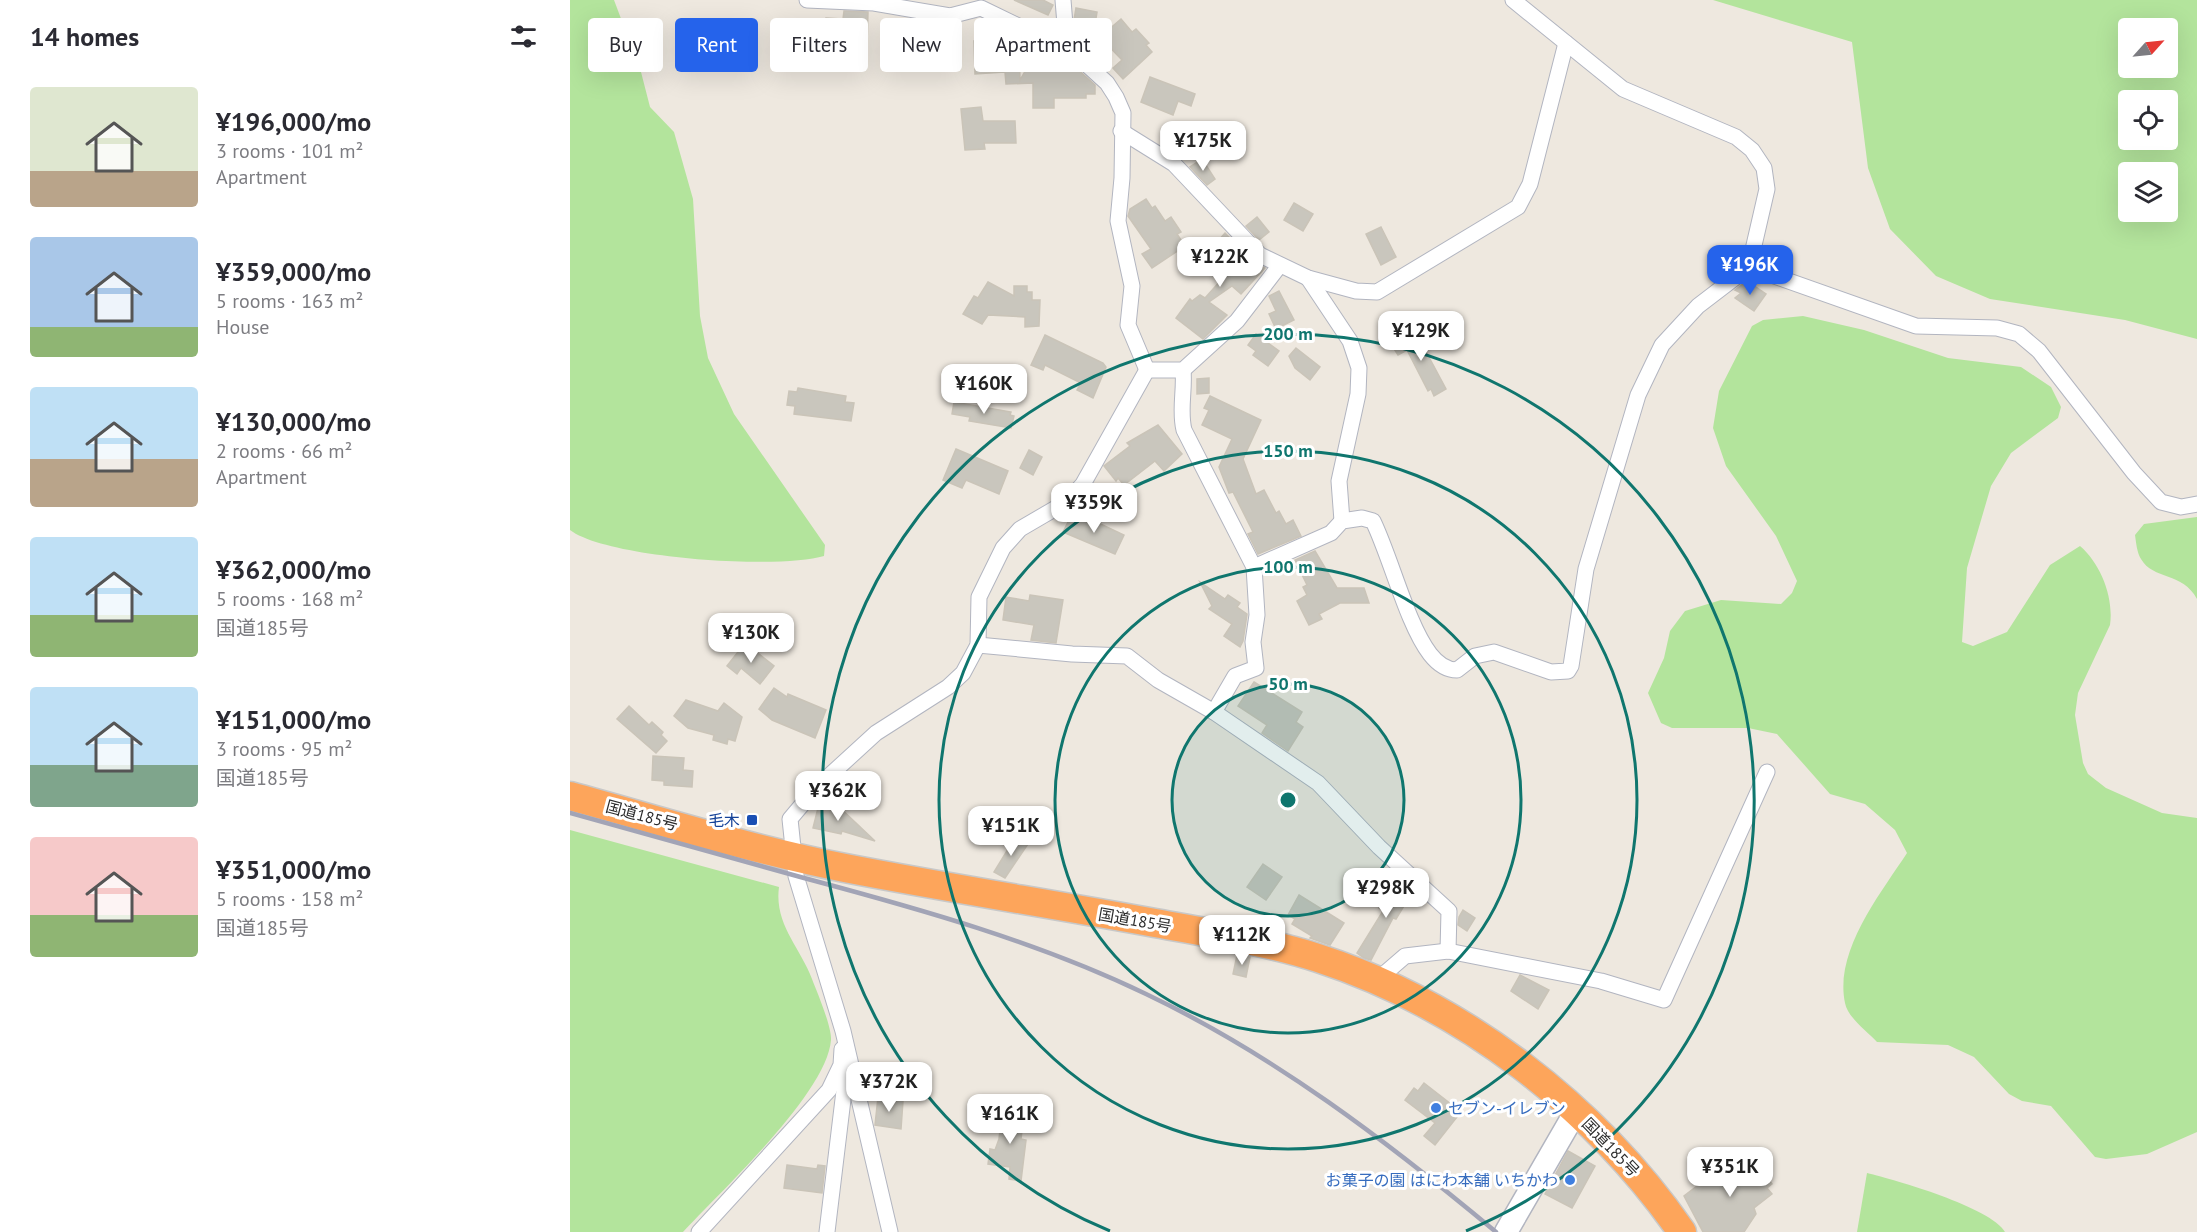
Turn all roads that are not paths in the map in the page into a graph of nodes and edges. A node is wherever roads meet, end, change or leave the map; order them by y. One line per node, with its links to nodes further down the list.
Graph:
1 (807, 0): 4 (street)
2 (1063, 0): 5 (street)
3 (1513, 0): 6 (street)
4 (1002, 18)
5 (1064, 18)
6 (1566, 43): 10 (street); 11 (street)
7 (1095, 72): 8 (street)
8 (1121, 131): 9 (street); 12 (street)
9 (1280, 265): 11 (street); 13 (street)
10 (1749, 267): 14 (street); 15 (street)
11 (1308, 279): 15 (street)
12 (1147, 370): 13 (street); 17 (street)
13 (1184, 370): 16 (street)
14 (2197, 504)
15 (1342, 521): 16 (street)
16 (1254, 567): 18 (street)
17 (978, 645): 18 (street); 21 (street)
18 (1214, 712): 22 (street)
19 (1767, 772): 22 (street)
20 (570, 796): 21 (highway, 国道185号)
21 (793, 855): 23 (highway, 国道185号); 24 (street)
22 (1448, 951): 23 (street)
23 (1376, 981): 26 (highway, 国道185号)
24 (843, 1031): 25 (street); 27 (street)
25 (852, 1073): 28 (street); 29 (street)
26 (1576, 1111): 30 (street); 31 (highway, 国道185号)
27 (699, 1232)
28 (827, 1232)
29 (890, 1232)
30 (1506, 1232)
31 (1682, 1232)

